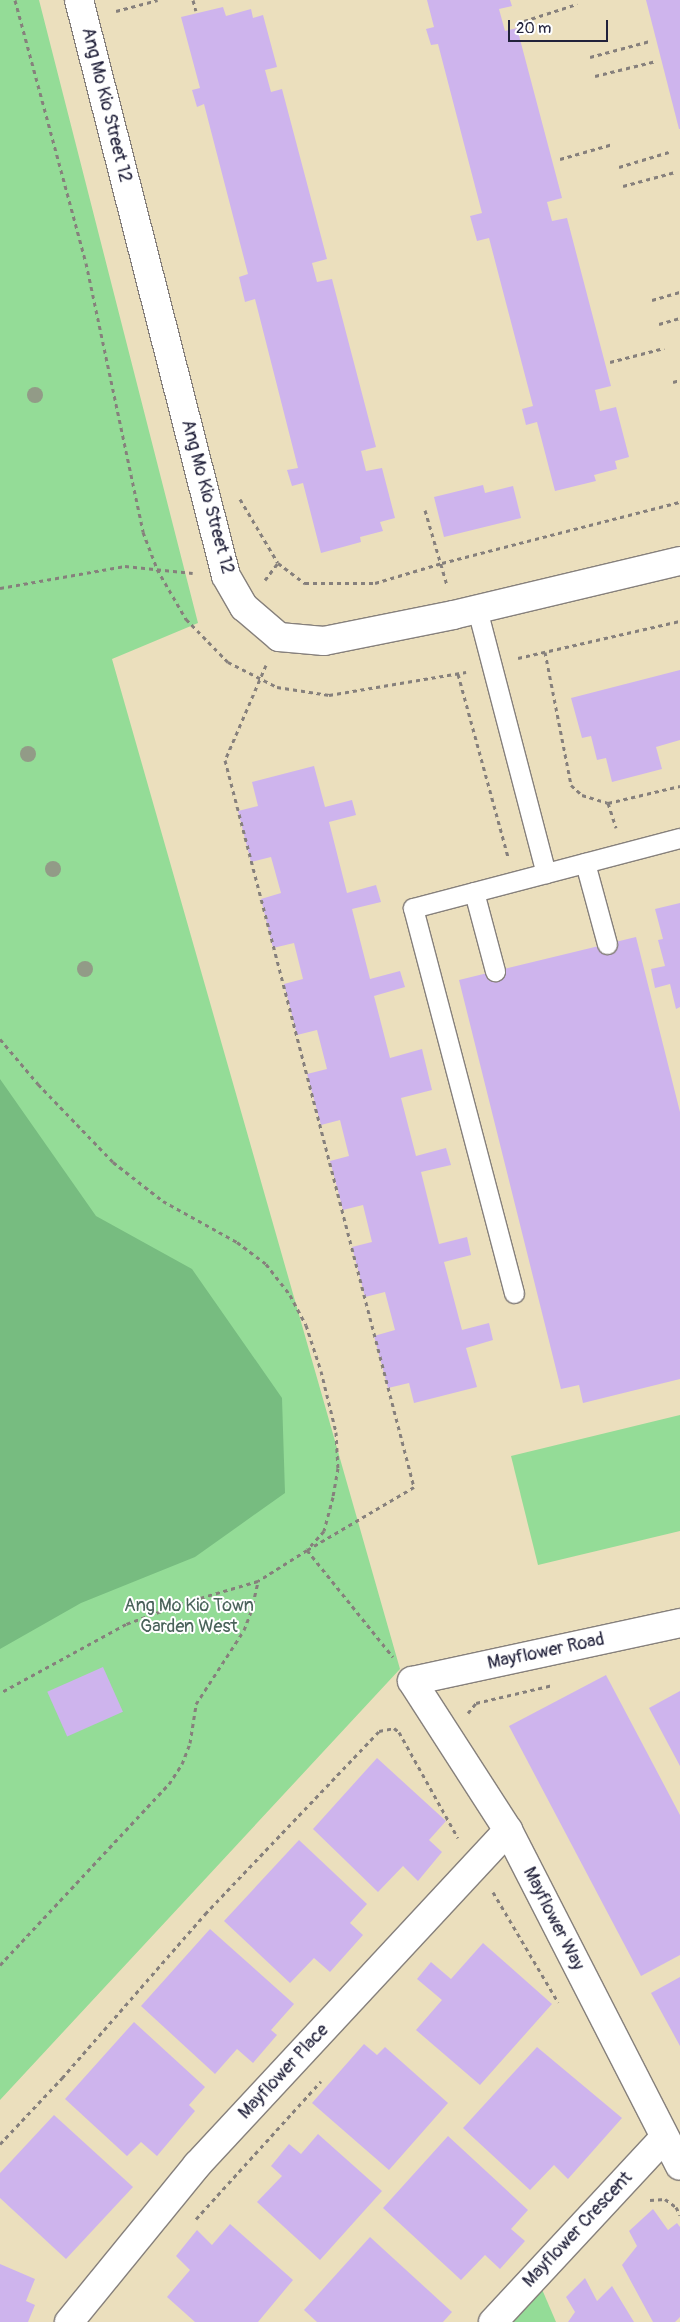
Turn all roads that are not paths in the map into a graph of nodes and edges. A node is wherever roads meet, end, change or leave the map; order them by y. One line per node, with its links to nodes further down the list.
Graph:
1 (80, 0): 3 (street, Ang Mo Kio Street 12)
2 (680, 561): 3 (street)
3 (476, 609): 6 (lane)
4 (680, 838): 5 (lane)
5 (585, 863): 6 (lane); 8 (lane)
6 (546, 873): 7 (lane)
7 (474, 892): 9 (lane); 10 (lane)
8 (607, 944)
9 (495, 971)
10 (514, 1293)
11 (680, 1623): 12 (street, Mayflower Road)
12 (412, 1681): 13 (street, Mayflower Way)
13 (508, 1830): 14 (street, Mayflower Way); 16 (street, Mayflower Place)
14 (664, 2138): 15 (street, Mayflower Way); 17 (street, Mayflower Crescent)
15 (680, 2166)
16 (69, 2322)
17 (492, 2322)

